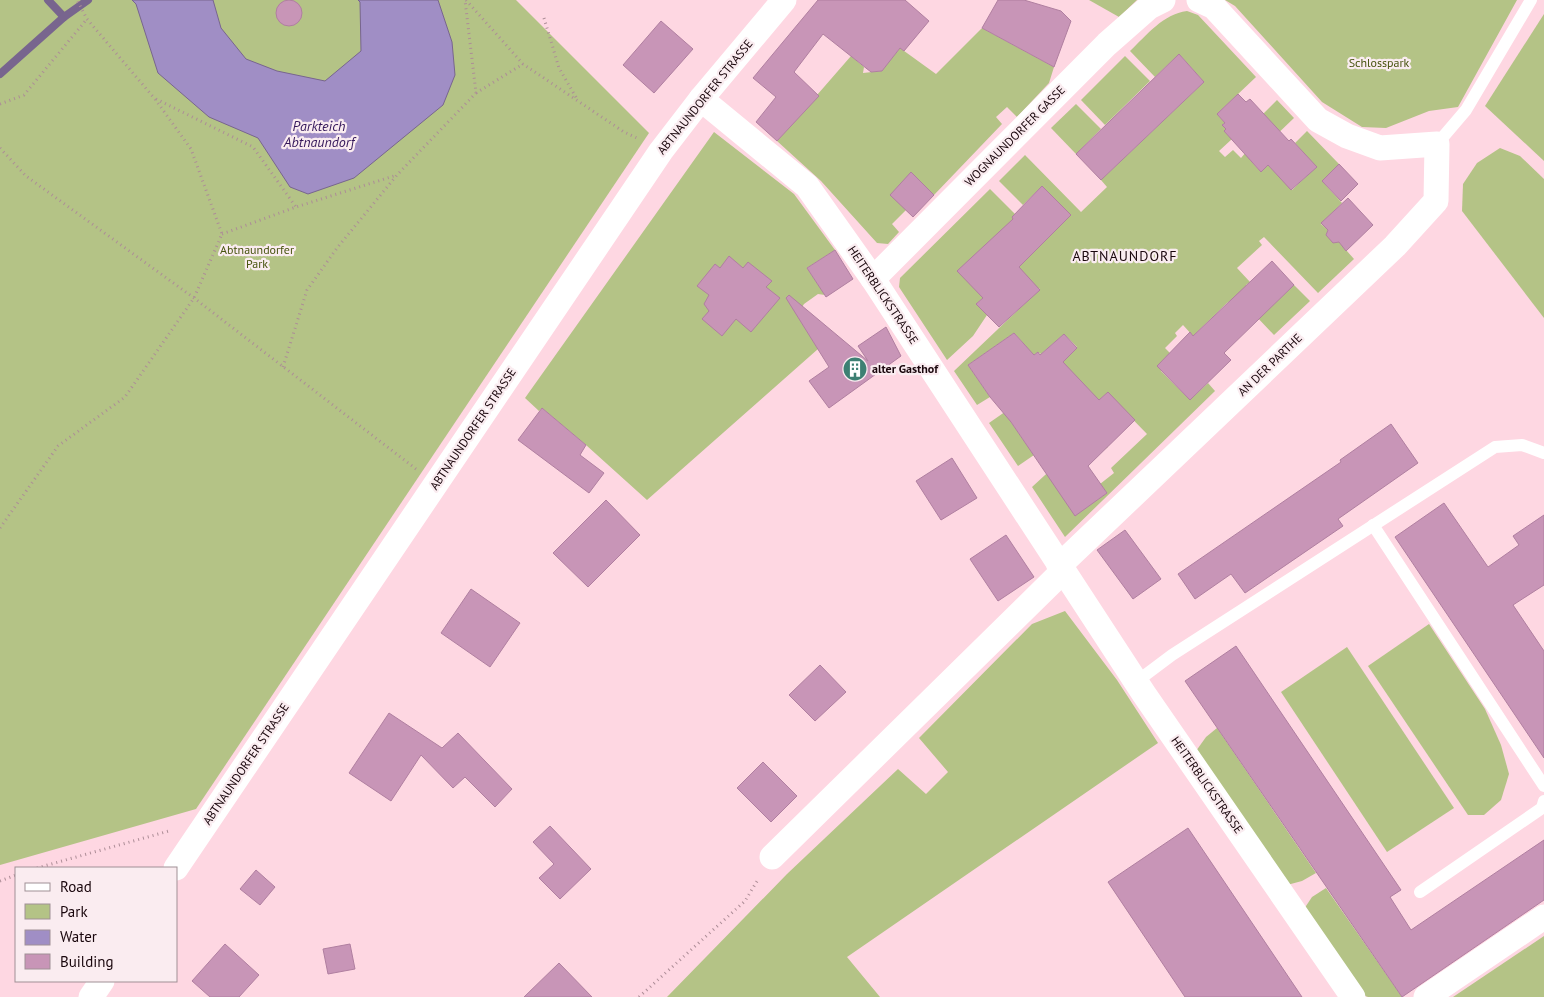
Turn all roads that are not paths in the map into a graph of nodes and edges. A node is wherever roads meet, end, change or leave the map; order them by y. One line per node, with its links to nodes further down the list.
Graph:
1 (784, 0): 5 (street, ABTNAUNDORFER STRASSE)
2 (1163, 0): 7 (street, WOGNAUNDORFER GASSE)
3 (1199, 0): 6 (street)
4 (1531, 0): 6 (lane)
5 (701, 99): 7 (street, HEITERBLICKSTRASSE); 15 (street, ABTNAUNDORFER STRASSE)
6 (1437, 144): 10 (street, AN DER PARTHE)
7 (873, 279): 10 (street, HEITERBLICKSTRASSE)
8 (1544, 453): 9 (lane)
9 (1373, 525): 11 (lane); 12 (lane)
10 (1061, 569): 11 (street, HEITERBLICKSTRASSE); 14 (street)
11 (1136, 682): 20 (street, HEITERBLICKSTRASSE)
12 (1544, 786)
13 (1544, 801): 16 (lane)
14 (772, 857)
15 (177, 867)
16 (1420, 892)
17 (1544, 917): 21 (street)
18 (101, 982): 19 (street)
19 (91, 997)
20 (1353, 997)
21 (1426, 997)

